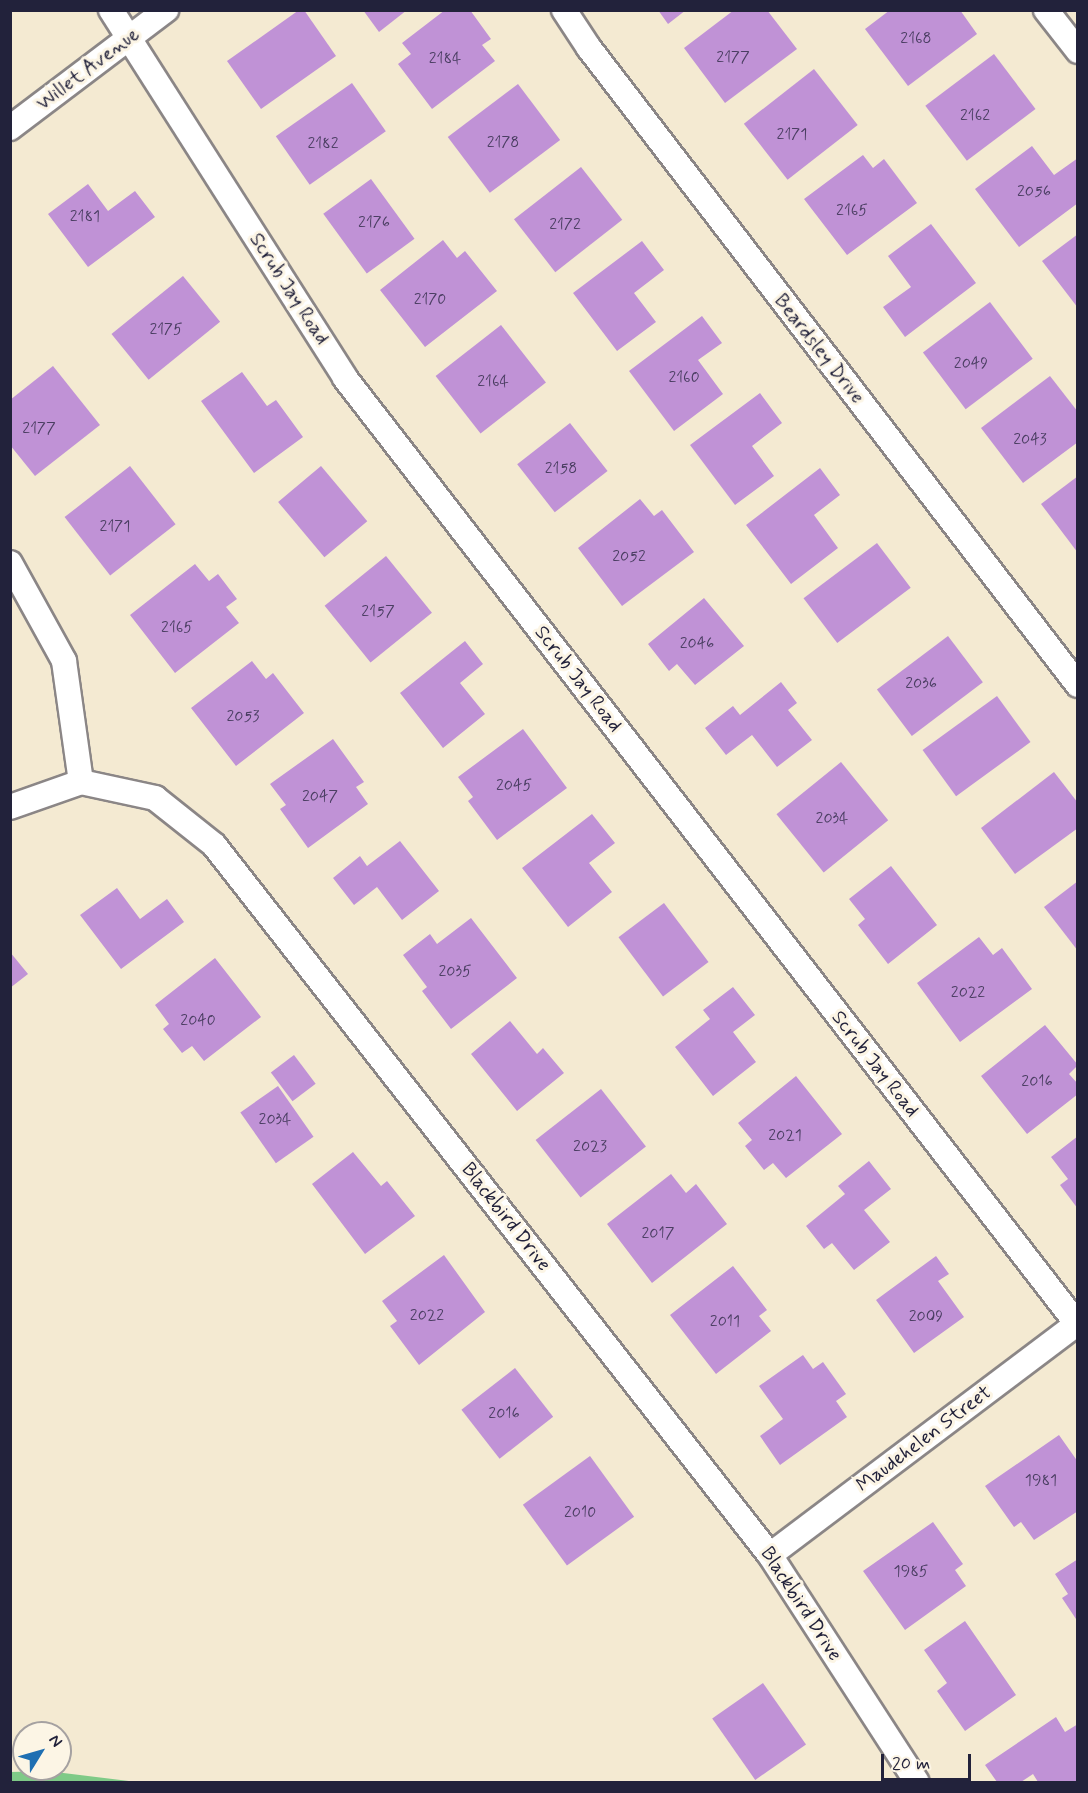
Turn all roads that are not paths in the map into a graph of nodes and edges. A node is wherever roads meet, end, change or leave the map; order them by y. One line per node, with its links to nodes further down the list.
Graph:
1 (111, 10): 5 (street, Scrub Jay Road)
2 (166, 10): 5 (street, Willet Avenue)
3 (564, 10): 9 (street, Beardsley Drive)
4 (1046, 10): 6 (street)
5 (128, 38): 7 (street, Willet Avenue); 12 (street, Scrub Jay Road)
6 (1077, 51)
7 (10, 128)
8 (10, 563): 10 (street)
9 (1077, 685)
10 (81, 782): 11 (street); 13 (street, Blackbird Drive)
11 (10, 807)
12 (1077, 1324): 13 (street, Maudehelen Street)
13 (770, 1555): 14 (street, Blackbird Drive)
14 (917, 1782)

